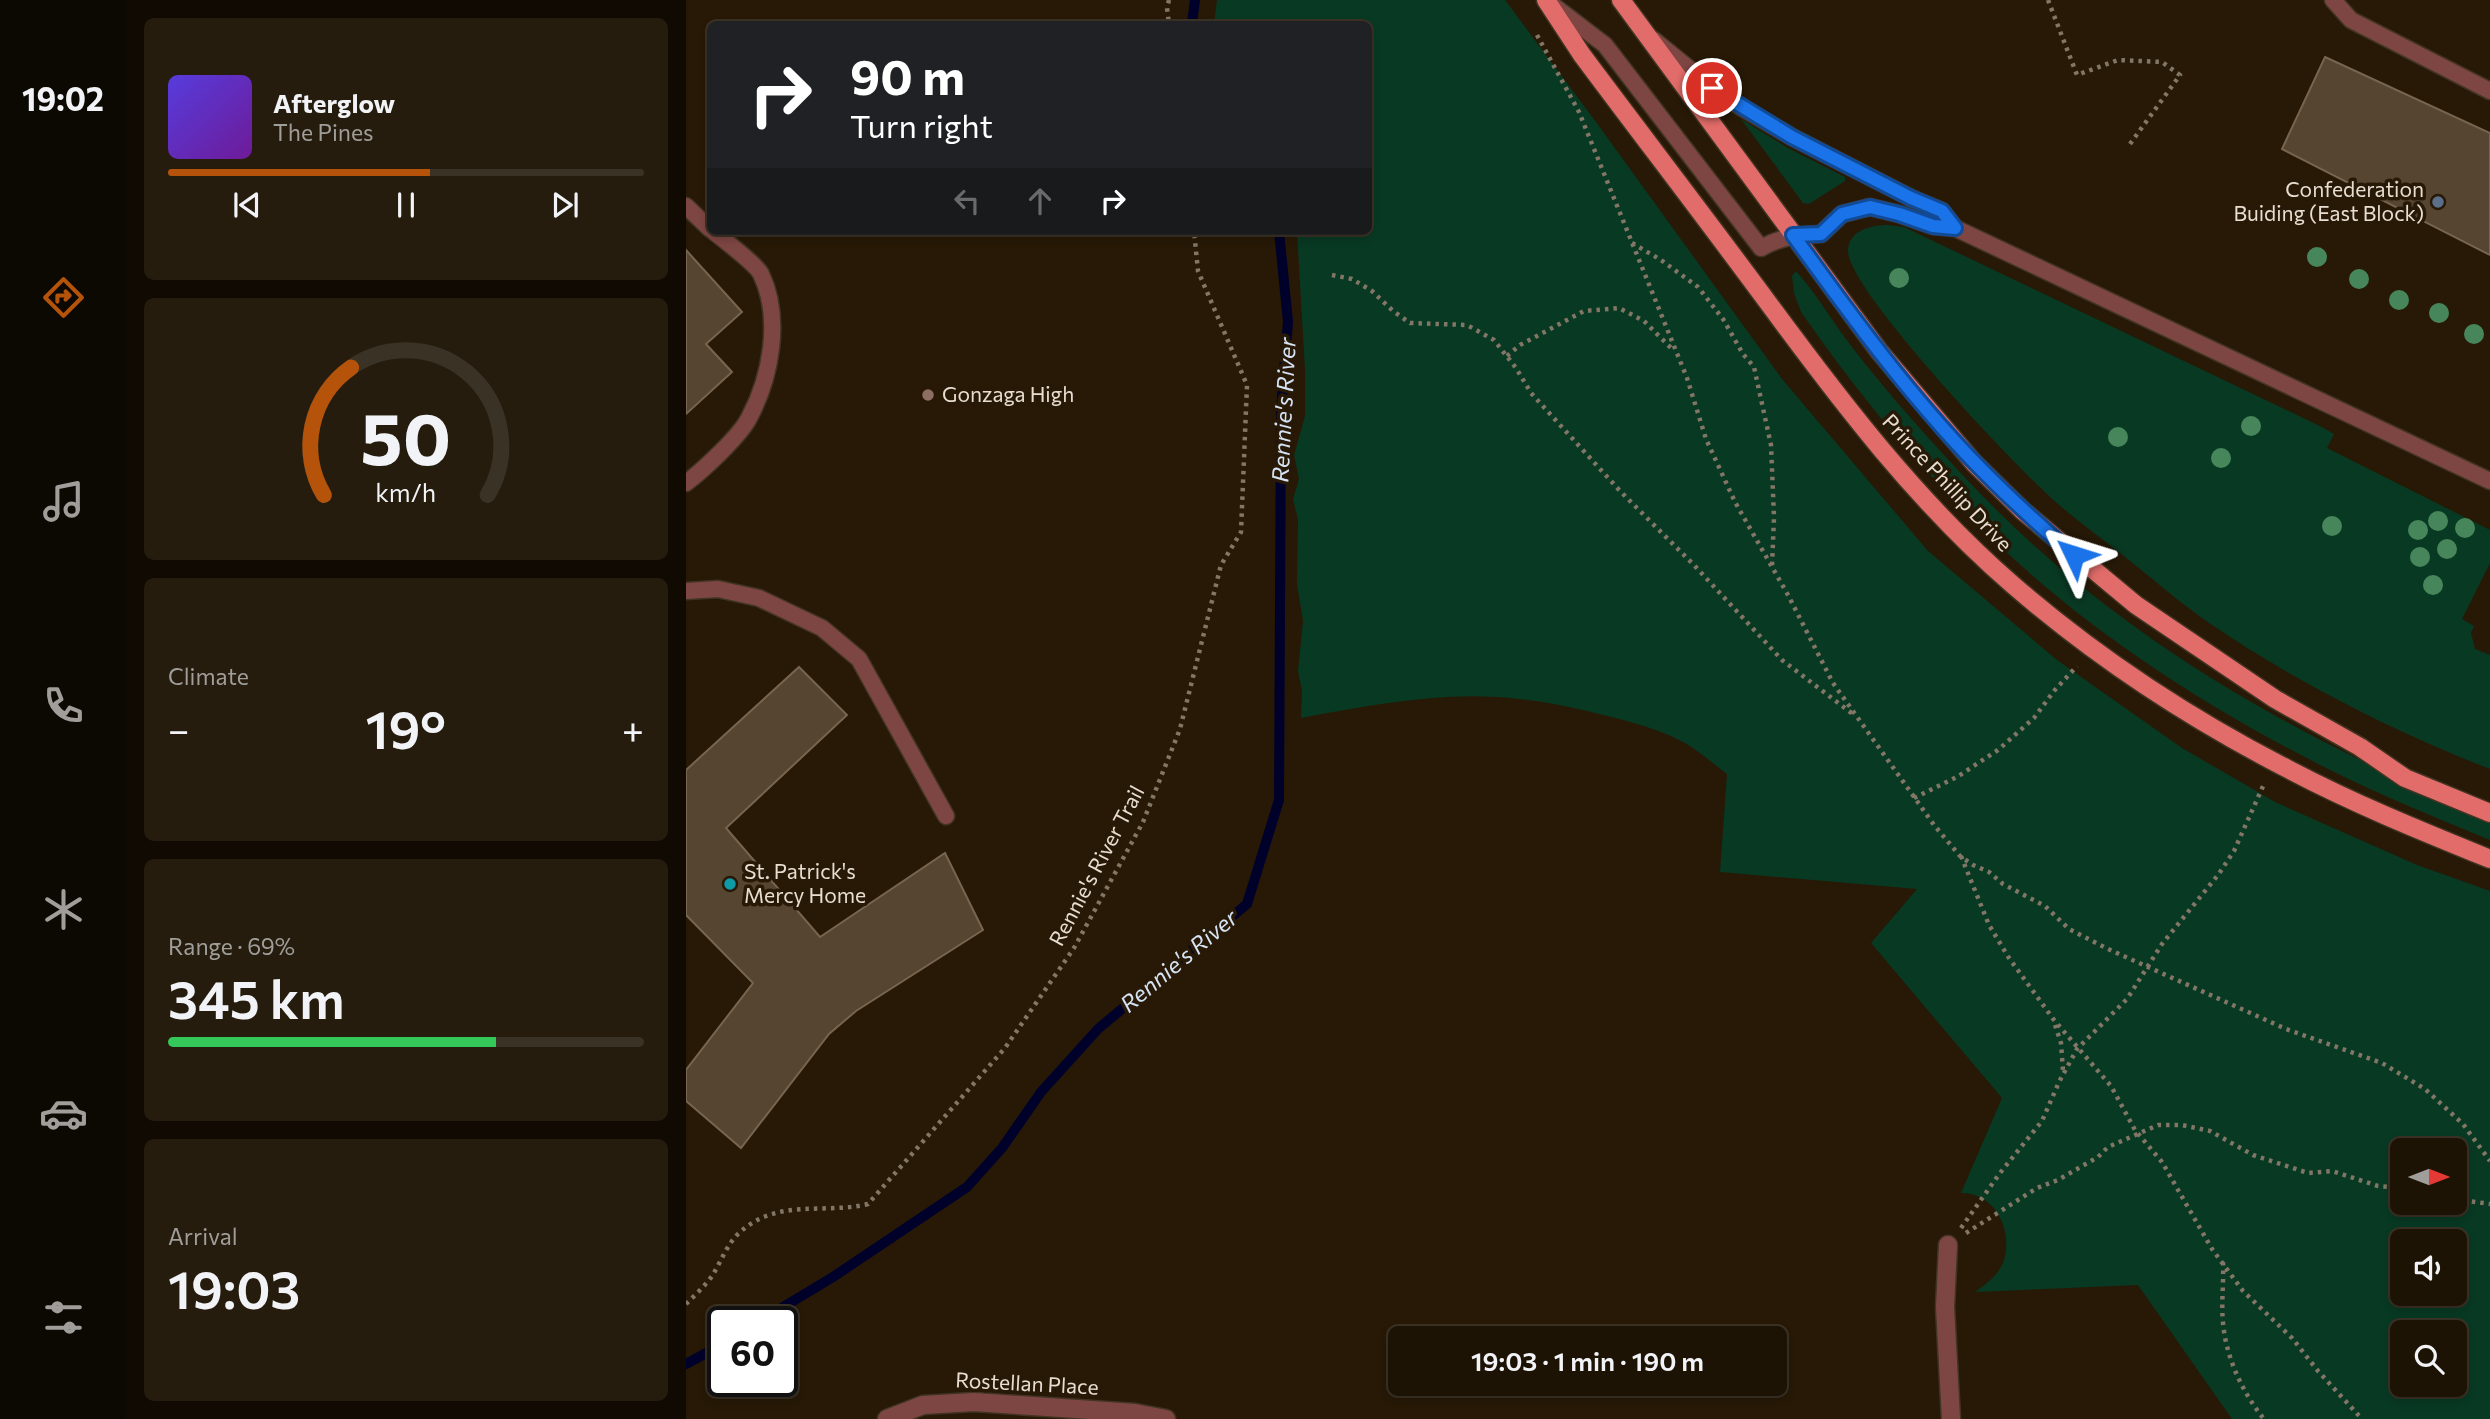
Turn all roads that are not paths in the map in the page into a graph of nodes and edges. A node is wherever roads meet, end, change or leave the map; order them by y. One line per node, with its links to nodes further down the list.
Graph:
1 (1546, 0): 10 (lane); 16 (main road, Prince Phillip Drive)
2 (1621, 0): 4 (main road, Prince Phillip Drive)
3 (2333, 0): 5 (lane)
4 (1648, 36): 8 (lane); 10 (main road, Prince Phillip Drive)
5 (2490, 91)
6 (686, 206): 7 (lane)
7 (707, 225)
8 (1955, 228): 10 (lane); 11 (lane)
9 (718, 235): 12 (lane)
10 (1793, 235): 14 (main road, Prince Phillip Drive)
11 (2490, 481)
12 (686, 483)
13 (686, 591): 15 (lane)
14 (2490, 813)
15 (946, 816)
16 (2490, 859)
17 (1948, 1245): 20 (street)
18 (887, 1419): 19 (street, Rostellan Place)
19 (1166, 1419)
20 (1951, 1419)

